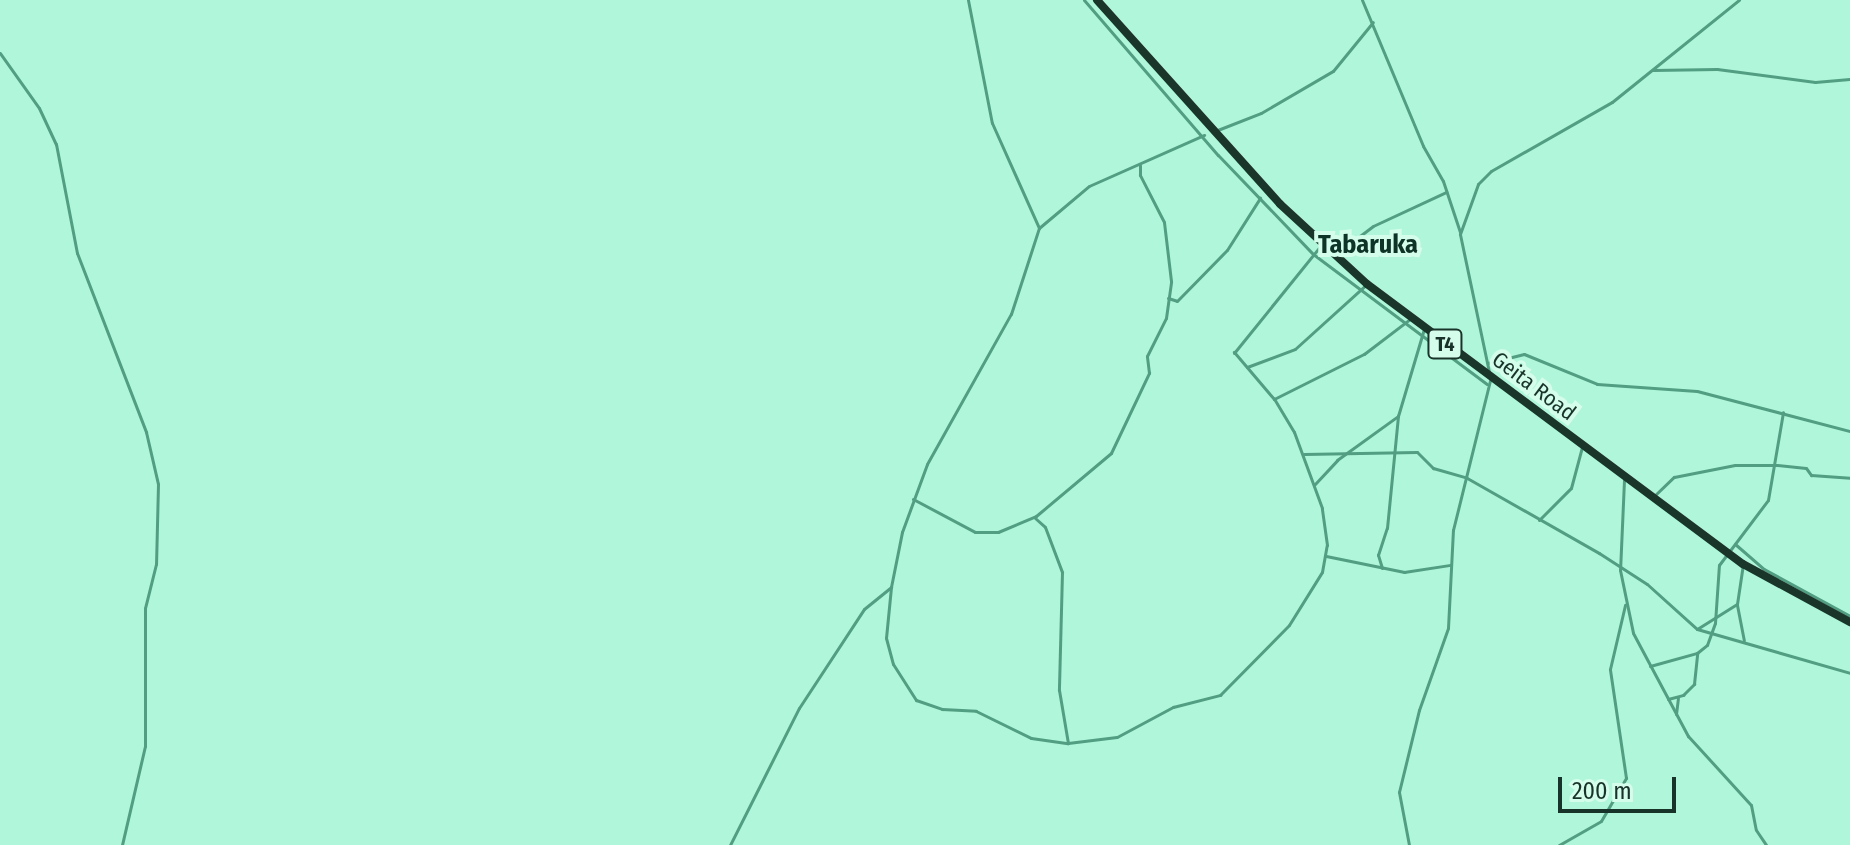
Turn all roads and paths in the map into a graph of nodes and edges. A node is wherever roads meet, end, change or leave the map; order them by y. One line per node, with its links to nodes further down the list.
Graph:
1 (968, 0): 15 (street)
2 (1084, 0): 11 (street)
3 (1097, 0): 10 (highway, Geita Road / T4)
4 (1362, 0): 6 (street)
5 (1739, 0): 8 (street)
6 (1373, 22): 10 (street); 13 (street)
7 (0, 53): 66 (street)
8 (1652, 70): 9 (street); 16 (street)
9 (1850, 79)
10 (1215, 131): 17 (highway, Geita Road / T4)
11 (1204, 135): 12 (street); 14 (street)
12 (1141, 163): 15 (street); 21 (street)
13 (1446, 192): 16 (street); 19 (street)
14 (1260, 198): 18 (street); 21 (street)
15 (1039, 228): 41 (street)
16 (1460, 234): 24 (street)
17 (1321, 245): 18 (street); 19 (highway, Geita Road / T4)
18 (1313, 254): 20 (street); 25 (street)
19 (1334, 256): 20 (highway, Geita Road / T4)
20 (1364, 288): 22 (highway, Geita Road / T4); 25 (street)
21 (1168, 298): 42 (street)
22 (1408, 320): 23 (highway, Geita Road / T4); 27 (street)
23 (1423, 332): 26 (highway, Geita Road / T4); 29 (street)
24 (1488, 363): 26 (street); 28 (street)
25 (1247, 367): 27 (street)
26 (1490, 380): 31 (highway, Geita Road / T4); 37 (street)
27 (1274, 399): 33 (street)
28 (1783, 412): 30 (street); 35 (street)
29 (1398, 416): 32 (street); 34 (street)
30 (1850, 431)
31 (1582, 445): 36 (highway, Geita Road / T4); 43 (street)
32 (1395, 448): 34 (street); 37 (street); 49 (street)
33 (1304, 454): 34 (street); 39 (street)
34 (1347, 454): 39 (street)
35 (1777, 465): 38 (street); 40 (street); 44 (street)
36 (1624, 476): 40 (highway, Geita Road / T4); 50 (street)
37 (1467, 478): 43 (street); 48 (street)
38 (1850, 478)
39 (1315, 484): 46 (street)
40 (1652, 498): 45 (highway, Geita Road / T4)
41 (913, 499): 42 (street); 51 (street)
42 (1034, 517): 65 (street)
43 (1539, 520): 50 (street)
44 (1735, 544): 45 (street); 54 (street)
45 (1727, 552): 47 (highway, Geita Road / T4); 55 (street)
46 (1326, 556): 49 (street); 65 (street)
47 (1743, 564): 52 (street); 54 (highway, Geita Road / T4)
48 (1450, 565): 49 (street); 68 (street)
49 (1382, 568)
50 (1620, 570): 53 (street); 56 (street)
51 (891, 587): 65 (street); 67 (street)
52 (1737, 604): 55 (street); 58 (street)
53 (1625, 605): 60 (street); 69 (street)
54 (1850, 619)
55 (1715, 621): 56 (street); 57 (street)
56 (1697, 629): 57 (street)
57 (1713, 633): 58 (street); 59 (street)
58 (1744, 640): 61 (street)
59 (1697, 653): 60 (street); 62 (street)
60 (1650, 666): 63 (street)
61 (1850, 673)
62 (1678, 697): 63 (street); 64 (street)
63 (1668, 699): 64 (street)
64 (1676, 714): 70 (street)
65 (1068, 743)
66 (122, 845)
67 (730, 845)
68 (1409, 845)
69 (1559, 845)
70 (1766, 845)

